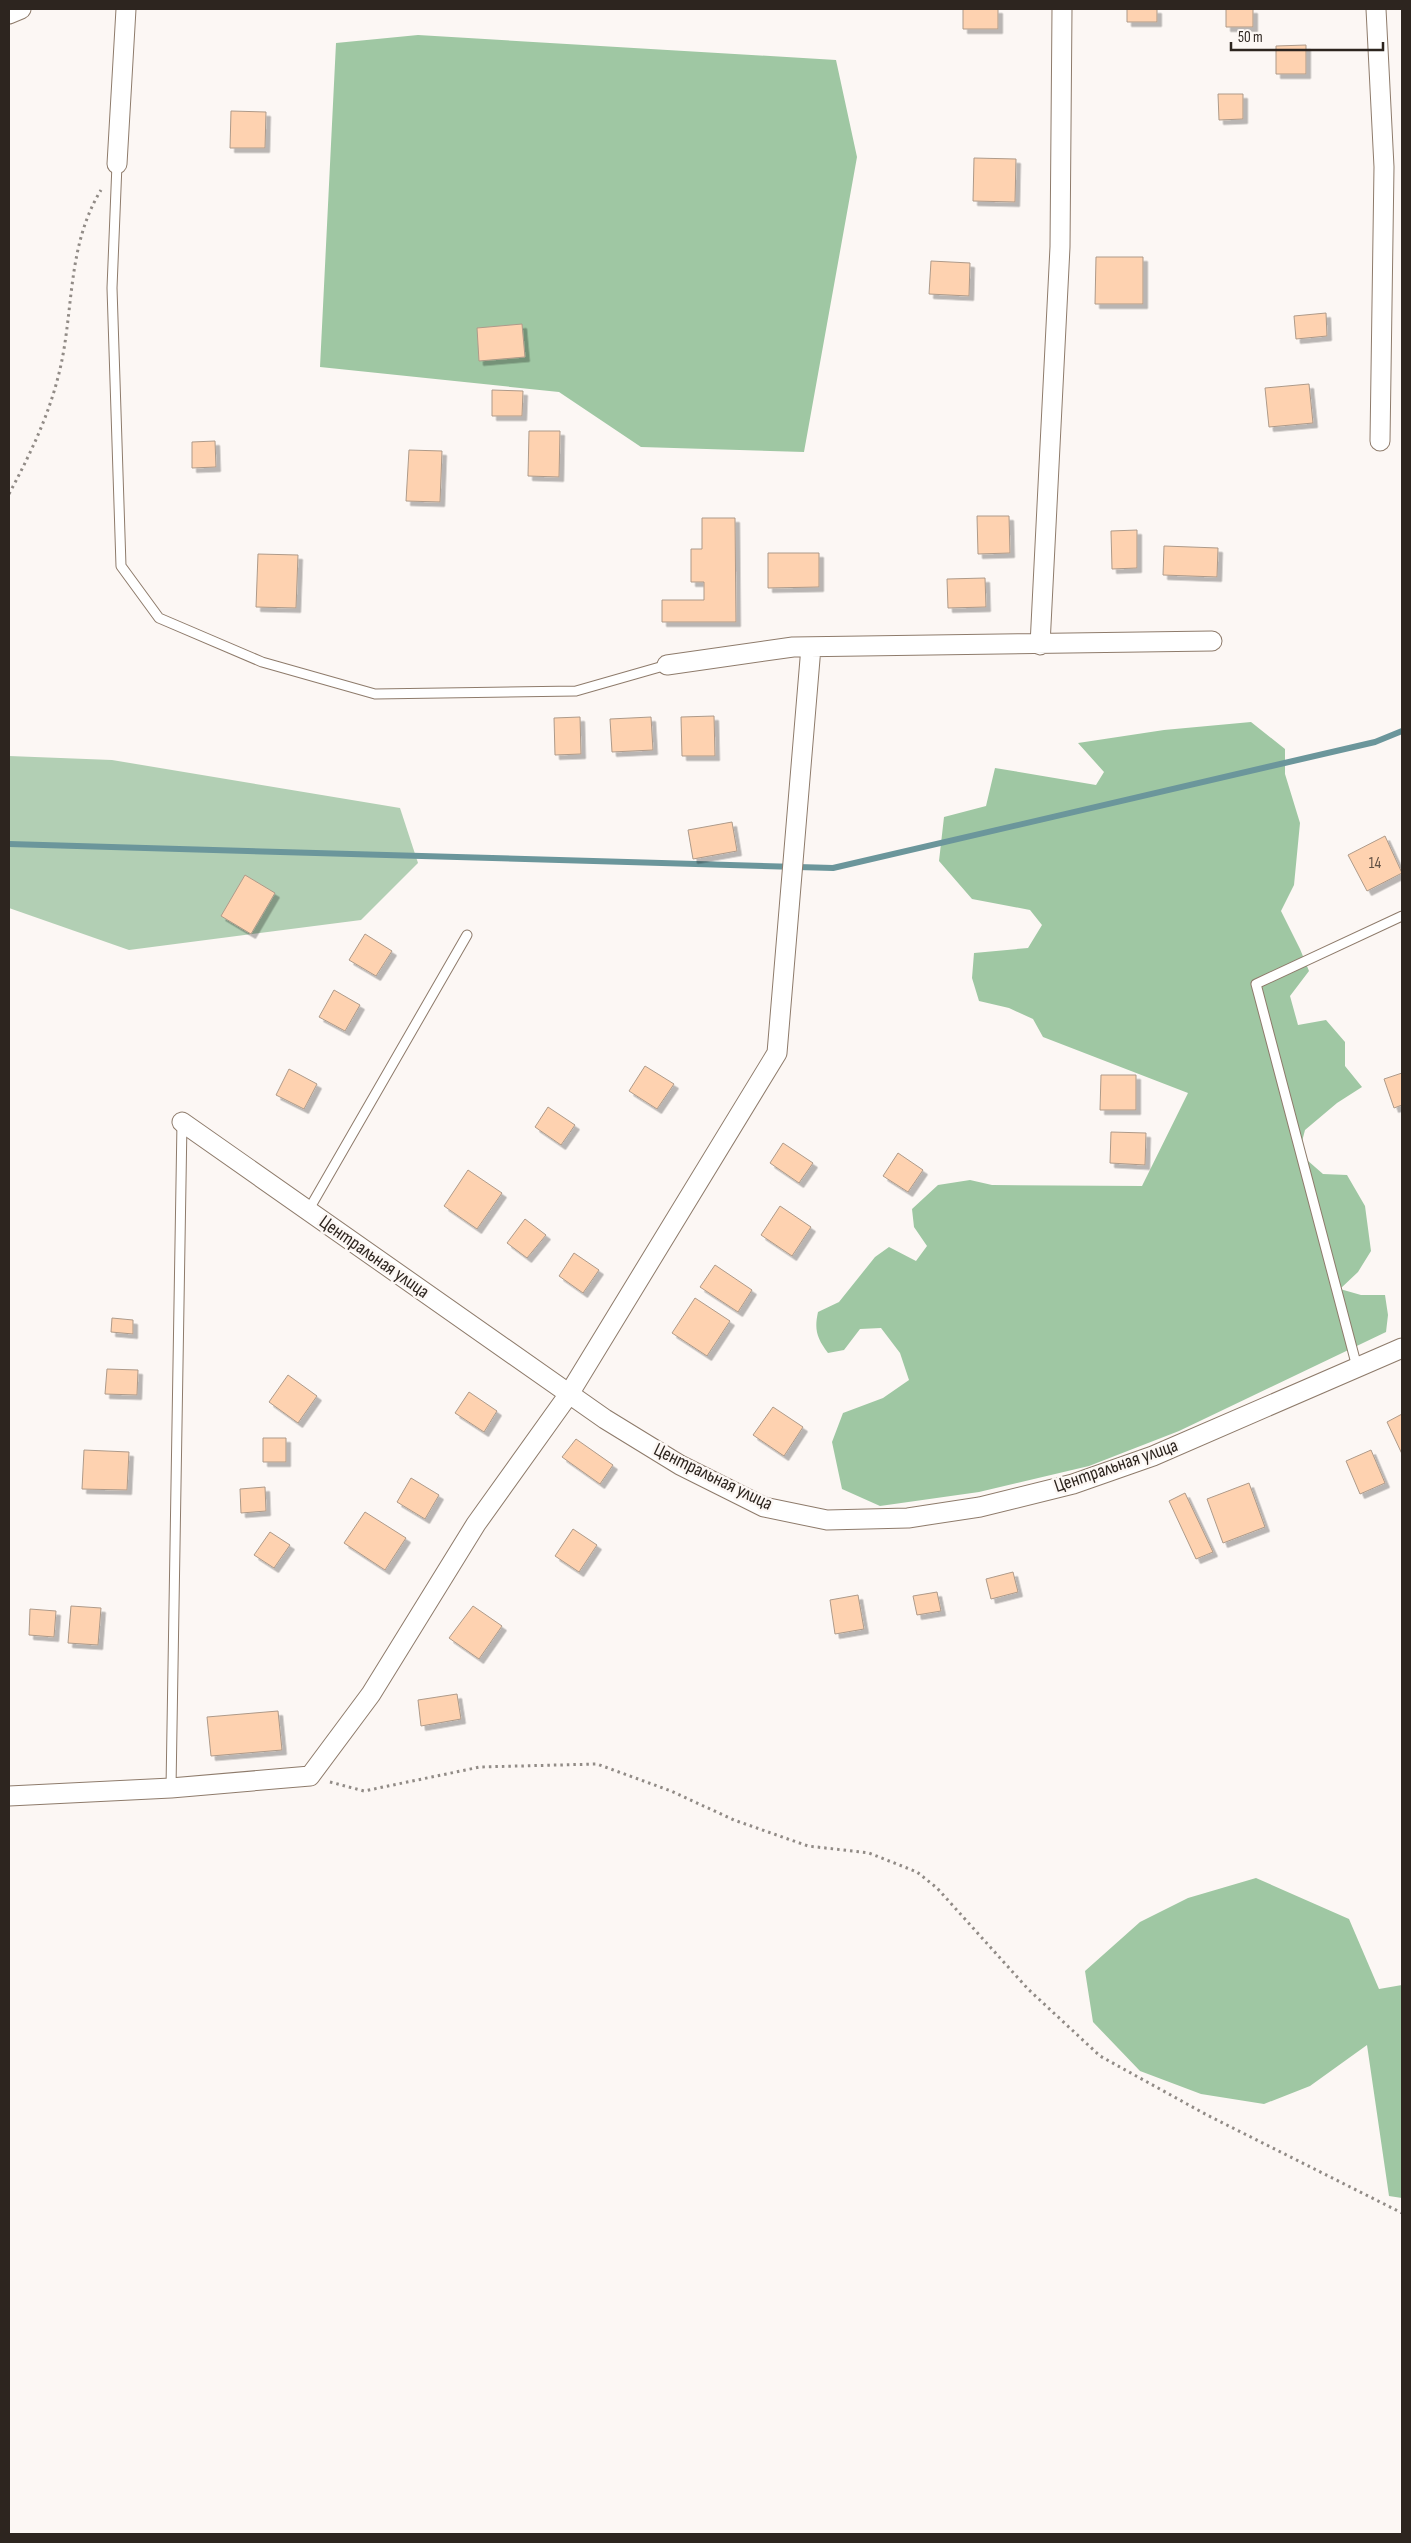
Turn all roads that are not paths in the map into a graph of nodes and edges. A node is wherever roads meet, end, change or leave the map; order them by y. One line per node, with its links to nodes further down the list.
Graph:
1 (21, 9): 5 (street)
2 (126, 9): 6 (street)
3 (1062, 9): 9 (street)
4 (1376, 9): 7 (street)
5 (9, 14)
6 (117, 164): 11 (lane)
7 (1380, 441)
8 (1212, 641): 9 (street)
9 (1040, 645): 10 (street)
10 (811, 647): 11 (street); 18 (street)
11 (667, 666)
12 (1402, 916): 17 (lane)
13 (467, 935): 15 (lane)
14 (182, 1122): 15 (street, Центральная улица); 19 (lane)
15 (308, 1210): 18 (street, Центральная улица)
16 (1402, 1348): 17 (street, Центральная улица)
17 (1358, 1367): 18 (street, Центральная улица)
18 (569, 1394): 19 (street)
19 (171, 1788): 20 (street)
20 (9, 1796)

